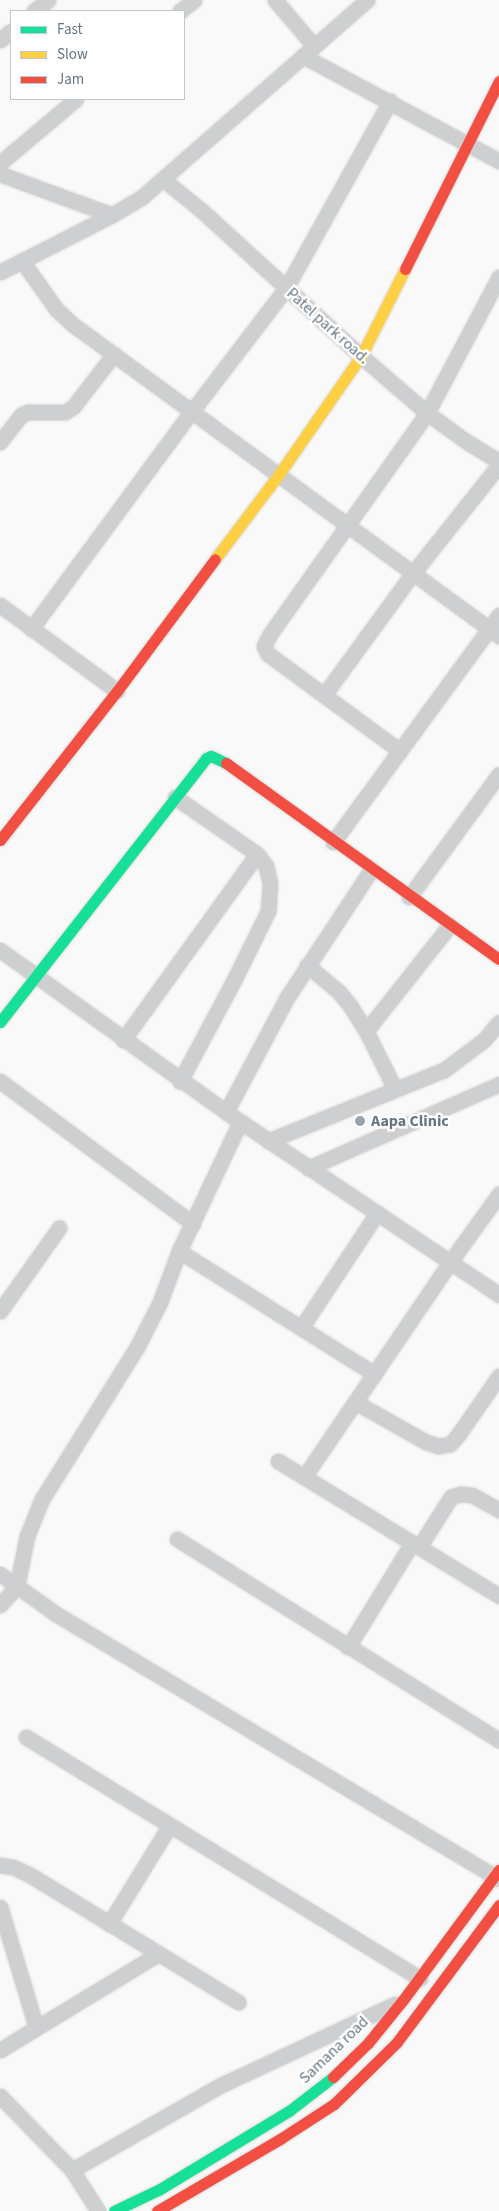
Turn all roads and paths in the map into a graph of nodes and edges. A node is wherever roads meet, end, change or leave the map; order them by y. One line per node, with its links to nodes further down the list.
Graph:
1 (48, 0): 5 (street)
2 (194, 0): 6 (street)
3 (275, 0): 9 (street)
4 (367, 0): 9 (street)
5 (35, 10)
6 (181, 10)
7 (10, 32): 8 (street)
8 (0, 40)
9 (309, 51): 12 (street); 17 (street)
10 (499, 81): 13 (street)
11 (75, 100): 15 (street)
12 (390, 101): 13 (street); 22 (street)
13 (468, 144): 14 (street); 24 (street)
14 (499, 161)
15 (0, 163)
16 (0, 174): 18 (street)
17 (164, 180): 18 (street); 22 (street, Patel park road.)
18 (112, 215): 19 (street)
19 (22, 261): 20 (street); 23 (street)
20 (0, 272)
21 (499, 277): 26 (street)
22 (286, 288): 24 (street, Patel park road.); 25 (street)
23 (114, 354): 25 (street); 27 (street)
24 (361, 356): 26 (street, Patel park road.); 29 (street)
25 (192, 411): 29 (street); 34 (street)
26 (427, 413): 28 (street, Patel park road.); 30 (street)
27 (0, 442)
28 (499, 463): 31 (street)
29 (279, 474): 30 (street); 36 (street)
30 (346, 525): 31 (street); 37 (street)
31 (413, 573): 35 (street); 37 (street)
32 (0, 605): 34 (street)
33 (499, 616): 35 (street)
34 (31, 629): 36 (street)
35 (494, 633): 38 (street)
36 (117, 691): 41 (street)
37 (324, 695): 38 (street)
38 (400, 751): 42 (street)
39 (499, 774): 45 (street)
40 (175, 796): 42 (street); 43 (street); 50 (street)
41 (0, 840)
42 (333, 842): 44 (street)
43 (257, 854): 54 (street); 56 (street)
44 (371, 870): 45 (street); 49 (street)
45 (409, 897): 46 (street)
46 (450, 925): 48 (street); 53 (street)
47 (0, 950): 50 (street)
48 (499, 959)
49 (307, 965): 53 (street); 59 (street)
50 (35, 975): 51 (street); 54 (street)
51 (0, 1022)
52 (499, 1022): 58 (street)
53 (366, 1031): 58 (street)
54 (124, 1040): 56 (street)
55 (0, 1081): 65 (street)
56 (180, 1081): 59 (street)
57 (499, 1084): 62 (street)
58 (395, 1089): 61 (street)
59 (226, 1112): 60 (street)
60 (240, 1122): 61 (street); 65 (street)
61 (268, 1141): 62 (street)
62 (308, 1168): 64 (street)
63 (499, 1194): 68 (street)
64 (377, 1213): 68 (street); 71 (street)
65 (192, 1224): 67 (street)
66 (59, 1228): 70 (street)
67 (179, 1251): 71 (street); 81 (street)
68 (450, 1262): 69 (street); 72 (street)
69 (499, 1295)
70 (0, 1311)
71 (301, 1328): 72 (street)
72 (374, 1374): 74 (street)
73 (499, 1376): 74 (street)
74 (355, 1402): 76 (street)
75 (278, 1461): 76 (street)
76 (304, 1477): 79 (street)
77 (499, 1510): 79 (street)
78 (177, 1538): 84 (street)
79 (416, 1545): 82 (street); 84 (street)
80 (0, 1574): 81 (street)
81 (17, 1586): 83 (street); 89 (street)
82 (499, 1596)
83 (0, 1605)
84 (348, 1647): 86 (street)
85 (26, 1737): 87 (street)
86 (499, 1740)
87 (170, 1825): 92 (street); 94 (street)
88 (0, 1865): 92 (street)
89 (498, 1875): 94 (street, Samana road)
90 (499, 1905): 103 (street)
91 (0, 1907): 97 (street)
92 (109, 1924): 93 (street)
93 (158, 1954): 96 (street); 97 (street)
94 (420, 1978): 95 (street, Samana road)
95 (404, 2000): 100 (street); 102 (street, Samana road)
96 (238, 2002)
97 (36, 2028): 98 (street)
98 (0, 2050)
99 (0, 2096): 100 (street)
100 (72, 2170): 101 (street)
101 (98, 2211)
102 (114, 2211)
103 (157, 2211)

